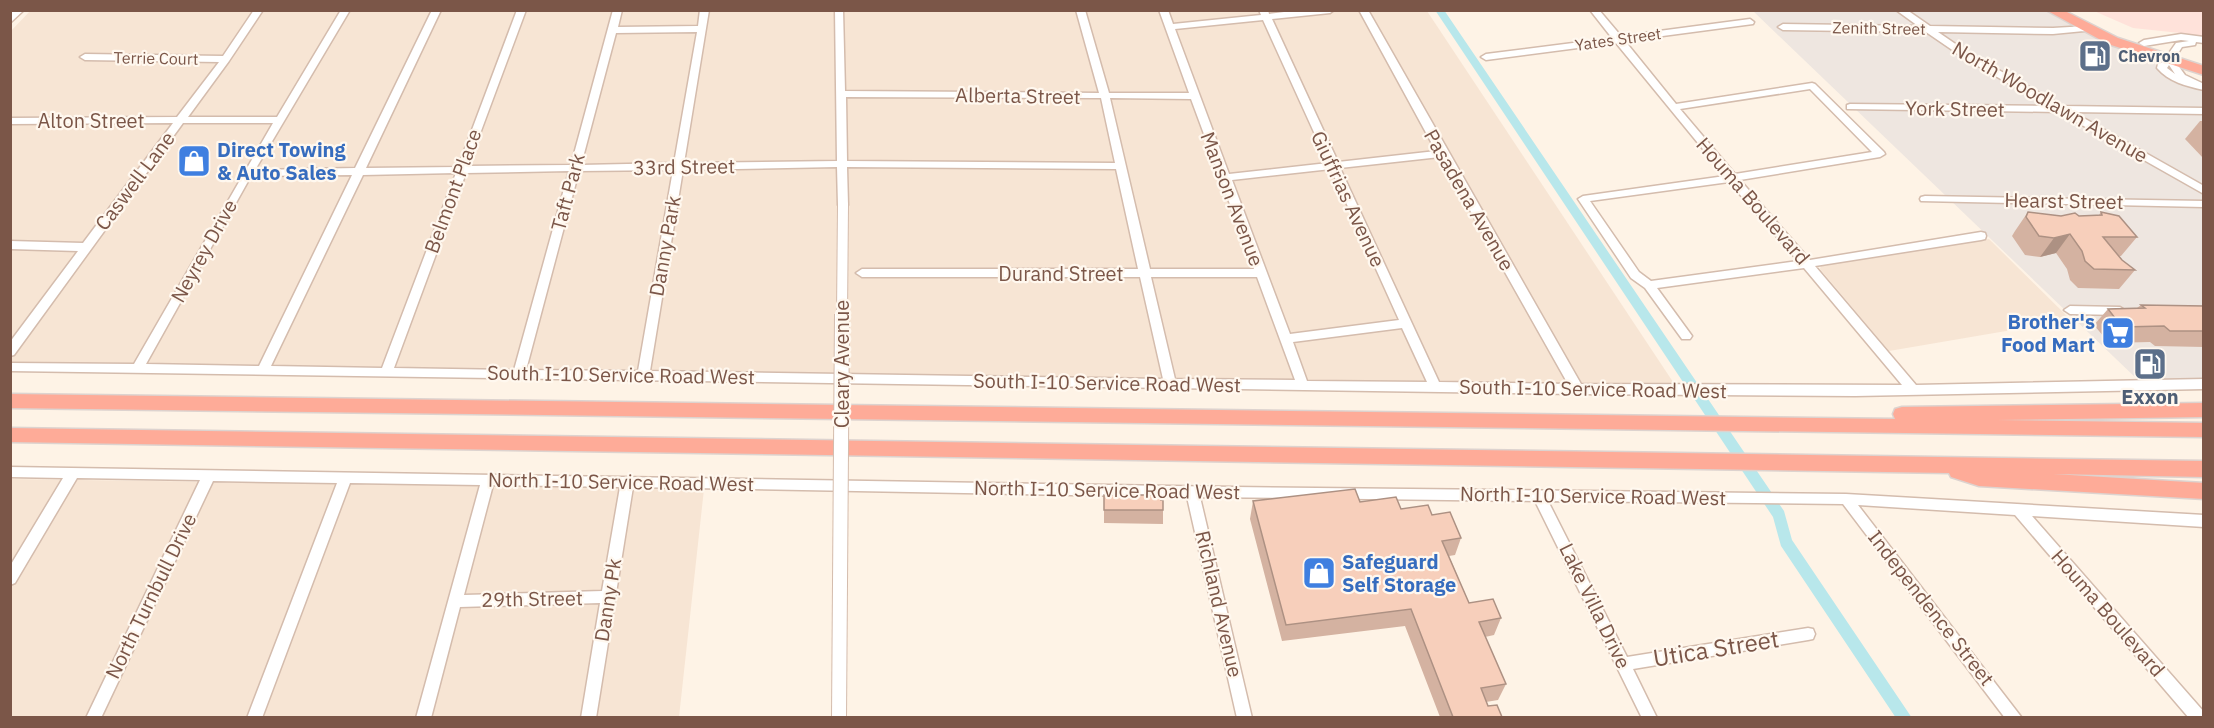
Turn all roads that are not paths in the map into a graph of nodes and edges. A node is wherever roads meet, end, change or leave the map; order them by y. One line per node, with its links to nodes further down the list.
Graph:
1 (20, 10): 18 (street)
2 (259, 10): 32 (street, Caswell Lane)
3 (346, 10): 44 (street, Neyrey Drive)
4 (437, 10): 53 (street)
5 (522, 10): 52 (street, Belmont Place)
6 (618, 10): 25 (street, Taft Park)
7 (705, 10): 23 (street, Danny Park)
8 (839, 10): 36 (street, Cleary Avenue)
9 (1080, 10): 37 (street)
10 (1163, 10): 20 (street, Manson Avenue)
11 (1330, 10): 17 (street)
12 (1363, 10): 46 (street, Pasadena Avenue)
13 (1594, 10): 26 (street, Houma Boulevard)
14 (1899, 10): 24 (street, North Woodlawn Avenue)
15 (2052, 10): 22 (highway)
16 (2073, 10): 27 (highway)
17 (1264, 14): 20 (street); 49 (street, Giuffrias Avenue)
18 (10, 20)
19 (1750, 22): 26 (street, Yates Street)
20 (1169, 27): 38 (street, Manson Avenue)
21 (1783, 27): 24 (street, Zenith Street)
22 (2084, 28): 24 (street, Zenith Street); 29 (highway)
23 (701, 29): 25 (street); 50 (street, Danny Park)
24 (1924, 29): 41 (street, North Woodlawn Avenue)
25 (612, 30): 51 (street, Taft Park)
26 (1617, 39): 31 (street, Yates Street); 39 (street, Houma Boulevard)
27 (2144, 43): 28 (street); 29 (highway)
28 (2204, 43): 29 (street)
29 (2170, 55): 33 (highway); 34 (highway); 35 (street)
30 (85, 57): 32 (street, Terrie Court)
31 (1486, 57)
32 (226, 59): 43 (street, Caswell Lane)
33 (2204, 63)
34 (2204, 71)
35 (2202, 87)
36 (842, 94): 37 (street, Alberta Street); 47 (street, Cleary Avenue)
37 (1105, 96): 38 (street, Alberta Street); 48 (street)
38 (1194, 96): 55 (street, Manson Avenue)
39 (1672, 106): 56 (street, Houma Boulevard); 56 (street)
40 (1850, 107): 41 (street, York Street)
41 (2063, 110): 42 (street, York Street); 57 (street, North Woodlawn Avenue)
42 (2204, 111)
43 (181, 120): 44 (street, Alton Street); 45 (street, Alton Street); 62 (street, Caswell Lane)
44 (280, 120): 54 (street, Neyrey Drive)
45 (10, 121)
46 (1441, 154): 49 (street); 84 (street, Pasadena Avenue)
47 (842, 164): 48 (street, 33rd Street); 50 (street, 33rd Street); 115 (street, Cleary Avenue, bridge)
48 (1119, 166): 66 (street)
49 (1333, 166): 55 (street); 70 (street, Giuffrias Avenue)
50 (678, 167): 51 (street, 33rd Street); 79 (street, Danny Park)
51 (573, 169): 52 (street, 33rd Street); 78 (street, Taft Park)
52 (461, 170): 53 (street, 33rd Street); 77 (street, Belmont Place)
53 (358, 172): 54 (street, 33rd Street); 76 (street)
54 (248, 173): 75 (street, Neyrey Drive)
55 (1224, 178): 65 (street, Manson Avenue)
56 (1732, 178): 63 (street, Houma Boulevard); 67 (street)
57 (2204, 191)
58 (1925, 199): 59 (street, Hearst Street)
59 (2204, 204)
60 (1981, 236): 63 (street)
61 (10, 245): 62 (street)
62 (86, 247): 73 (street, Caswell Lane)
63 (1808, 264): 67 (street); 85 (street, Houma Boulevard)
64 (862, 273): 66 (street, Durand Street)
65 (1260, 273): 66 (street, Durand Street); 72 (street, Manson Avenue)
66 (1143, 274): 80 (street)
67 (1649, 285): 71 (street)
68 (2070, 310): 69 (street)
69 (2130, 312)
70 (1406, 323): 72 (street); 83 (street, Giuffrias Avenue)
71 (1686, 336)
72 (1285, 339): 82 (street, Manson Avenue)
73 (10, 352)
74 (10, 367): 75 (street, South I-10 Service Road West)
75 (138, 368): 76 (street, South I-10 Service Road West)
76 (263, 370): 77 (street, South I-10 Service Road West)
77 (386, 372): 78 (street, South I-10 Service Road West)
78 (519, 374): 79 (street, South I-10 Service Road West)
79 (644, 376): 80 (street, South I-10 Service Road West)
80 (1170, 384): 82 (street, South I-10 Service Road West)
81 (2204, 384): 85 (street, South I-10 Service Road West)
82 (1303, 386): 83 (street, South I-10 Service Road West)
83 (1435, 387): 84 (street, South I-10 Service Road West)
84 (1577, 389): 85 (street, South I-10 Service Road West)
85 (1912, 390)
86 (10, 401): 88 (highway)
87 (2204, 410): 88 (highway)
88 (1842, 424): 89 (highway)
89 (2204, 430)
90 (10, 435): 91 (highway)
91 (1936, 465): 92 (highway); 100 (highway)
92 (2204, 469)
93 (10, 472): 94 (street, North I-10 Service Road West)
94 (73, 473): 95 (street, North I-10 Service Road West); 106 (street)
95 (209, 475): 96 (street, North I-10 Service Road West); 111 (street, North Turnbull Drive)
96 (346, 477): 97 (street, North I-10 Service Road West); 112 (street)
97 (488, 479): 98 (street, North I-10 Service Road West); 108 (street)
98 (627, 482): 99 (street, North I-10 Service Road West); 107 (street, Danny Pk)
99 (1192, 491): 101 (street, North I-10 Service Road West); 116 (street, Richland Avenue)
100 (2204, 491)
101 (1539, 496): 102 (street, North I-10 Service Road West); 110 (street, Lake Villa Drive)
102 (1846, 499): 103 (street, North I-10 Service Road West); 118 (street, Independence Street)
103 (2017, 508): 104 (street, North I-10 Service Road West); 119 (street, Houma Boulevard)
104 (2198, 520): 105 (street)
105 (2204, 532)
106 (10, 579)
107 (608, 597): 108 (street, 29th Street); 114 (street, Danny Pk)
108 (455, 601): 113 (street)
109 (1808, 634): 110 (street, Utica Street)
110 (1623, 664): 117 (street, Lake Villa Drive)
111 (93, 717)
112 (254, 717)
113 (423, 717)
114 (588, 717)
115 (839, 717)
116 (1245, 717)
117 (1650, 717)
118 (2015, 717)
119 (2199, 717)

